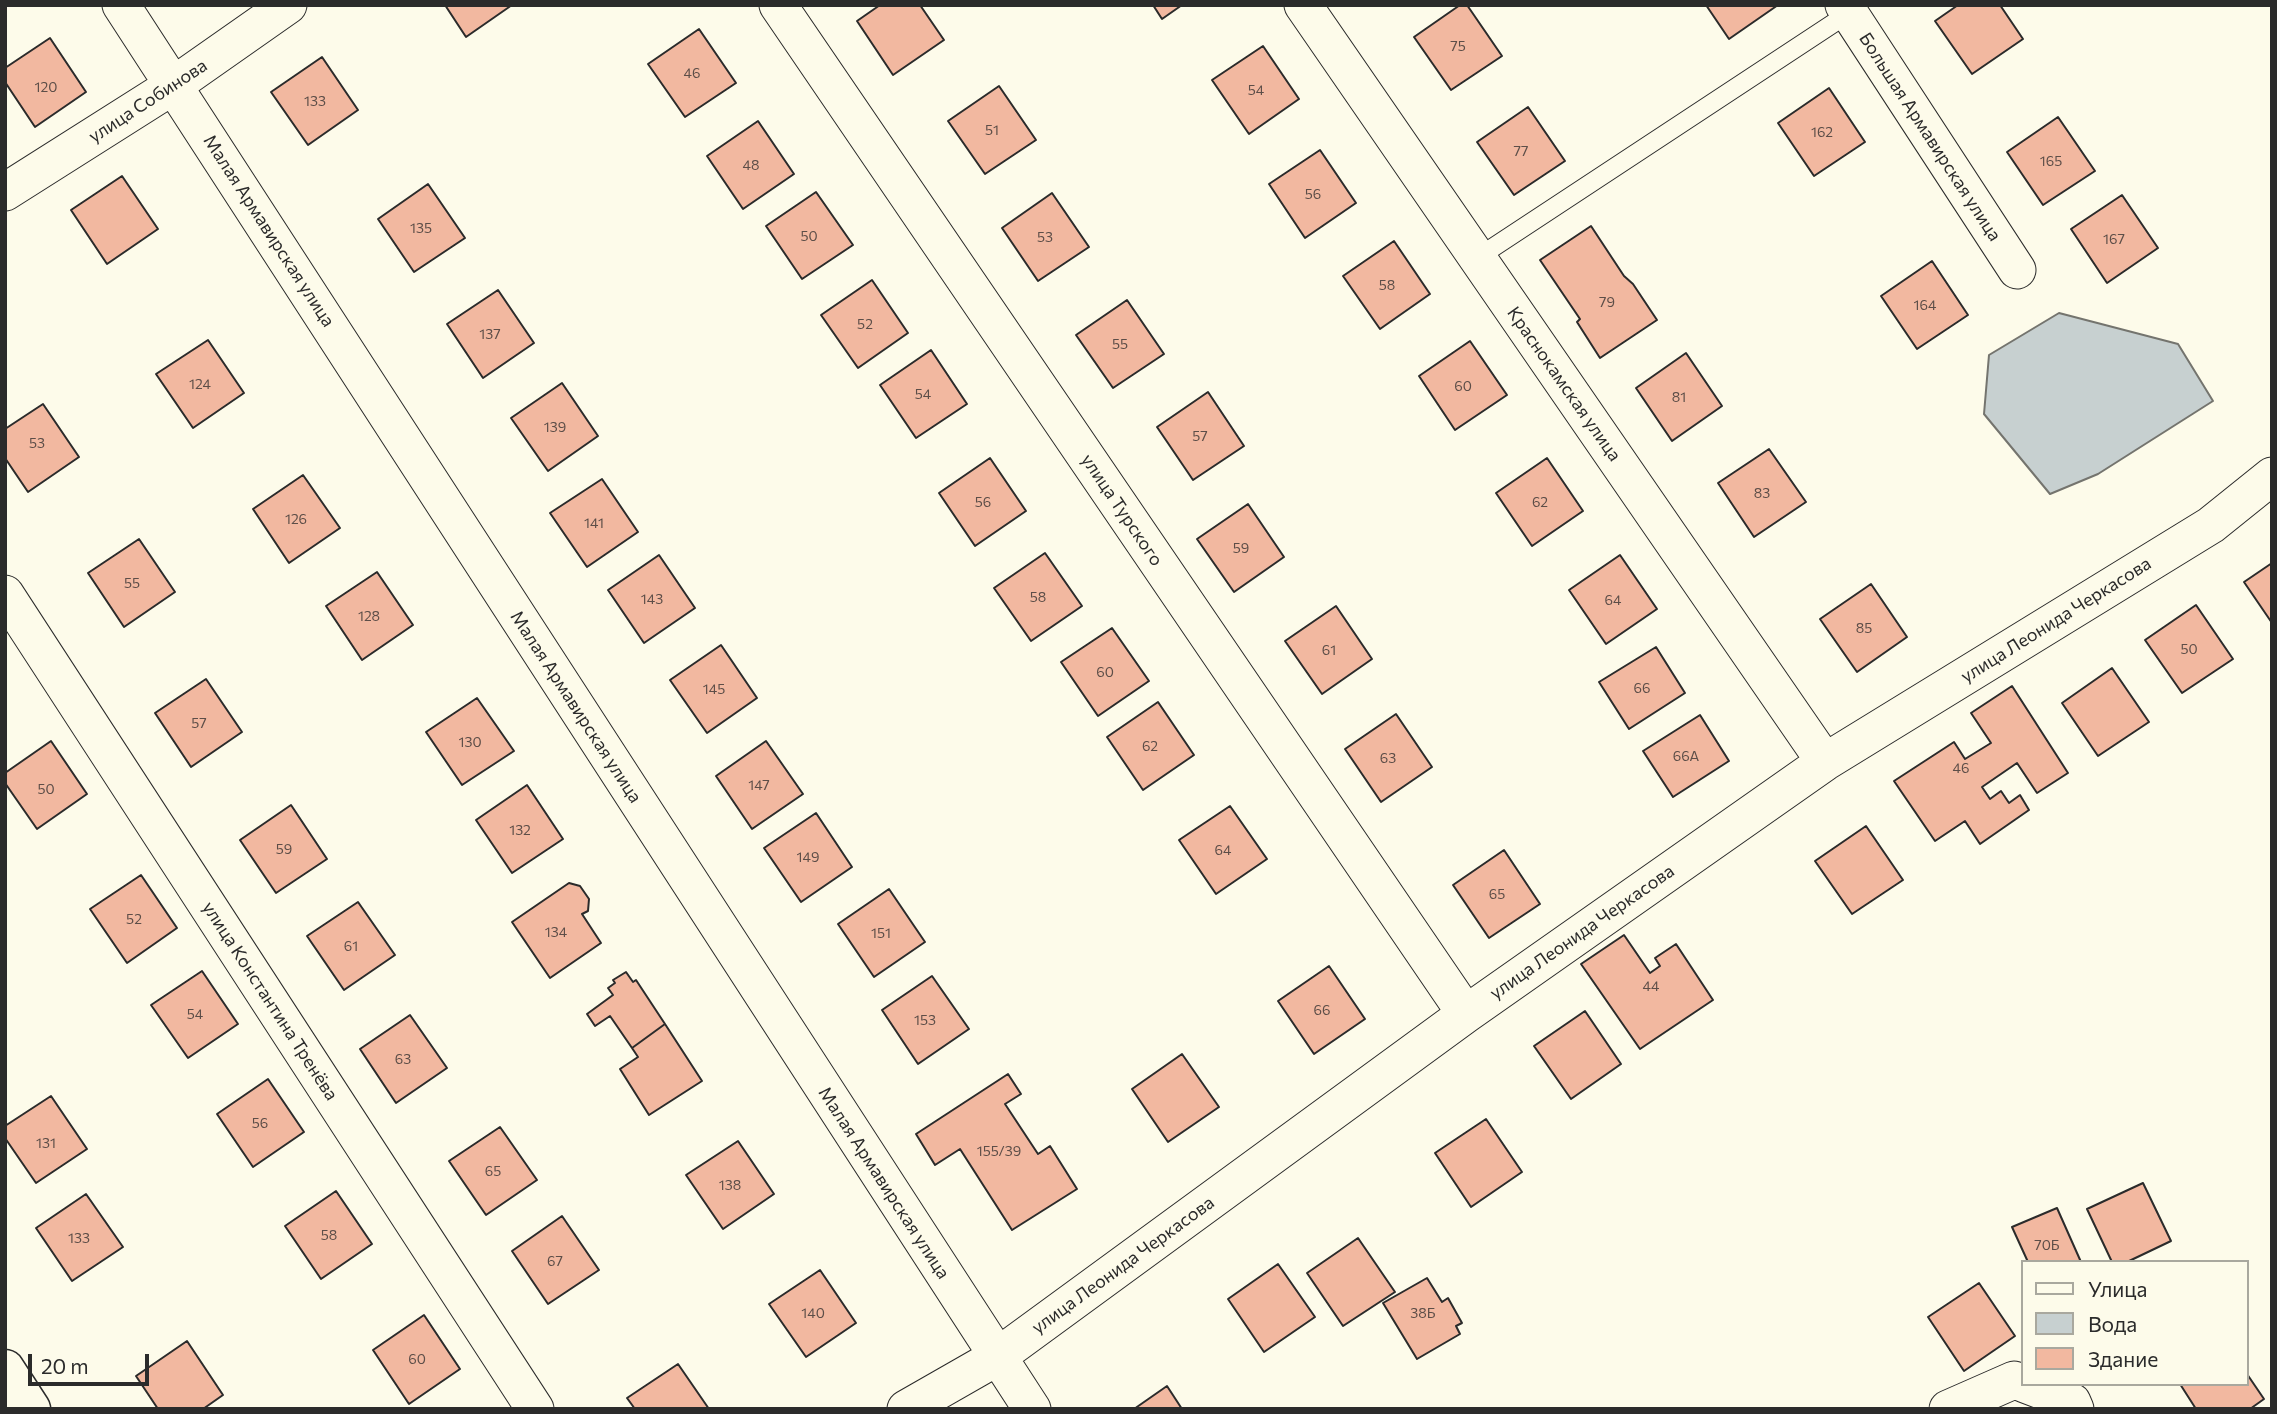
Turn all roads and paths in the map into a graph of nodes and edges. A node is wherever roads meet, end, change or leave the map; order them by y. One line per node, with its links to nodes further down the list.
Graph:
1 (121, 5): 6 (street, Малая Армавирская улица)
2 (288, 5): 6 (street, улица Собинова)
3 (778, 5): 13 (street, улица Турского)
4 (1303, 5): 8 (street, Краснокамская улица)
5 (1847, 9): 8 (lane); 9 (street, Большая Армавирская улица)
6 (174, 85): 7 (street, улица Собинова); 14 (street, Малая Армавирская улица)
7 (5, 192)
8 (1477, 258): 12 (street, Краснокамская улица)
9 (2017, 270)
10 (2272, 476): 12 (street, улица Леонида Черкасова)
11 (5, 594): 19 (street, улица Константина Тренёва)
12 (1825, 762): 13 (street, улица Леонида Черкасова)
13 (1466, 1014): 14 (street, улица Леонида Черкасова)
14 (997, 1357): 20 (street, улица Леонида Черкасова); 21 (street, Малая Армавирская улица)
15 (5, 1369): 18 (street)
16 (2022, 1383): 22 (street)
17 (2029, 1386): 23 (street)
18 (31, 1409)
19 (535, 1409)
20 (906, 1409)
21 (1032, 1409)
22 (1948, 1409)
23 (2075, 1409)

